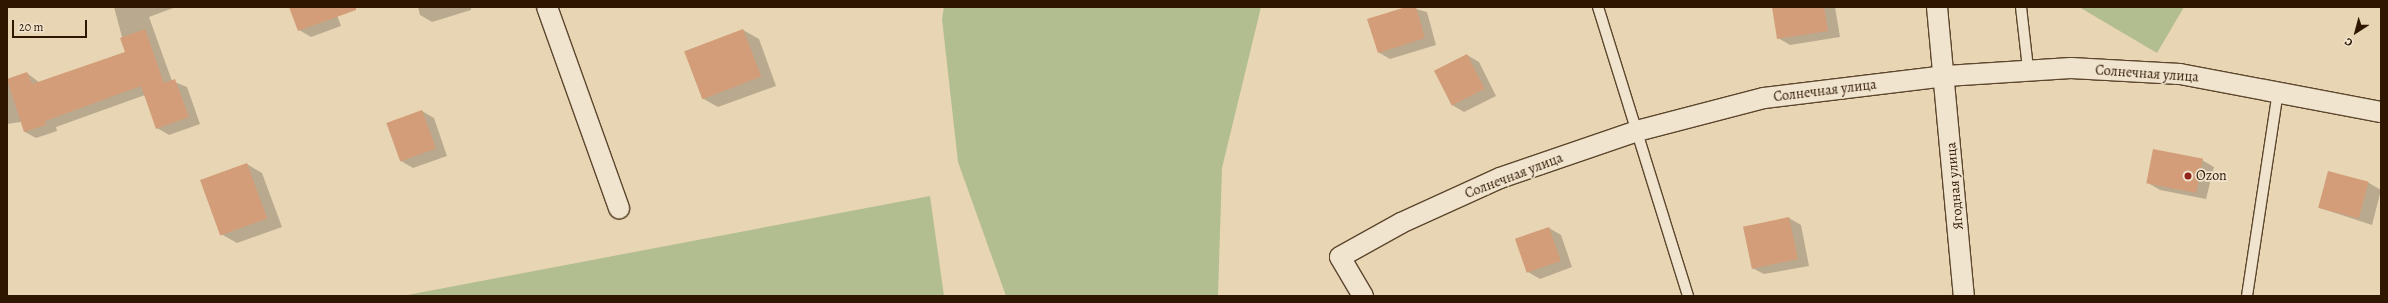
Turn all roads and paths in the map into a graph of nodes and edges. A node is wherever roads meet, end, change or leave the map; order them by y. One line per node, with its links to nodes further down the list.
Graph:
1 (547, 7): 10 (street)
2 (1598, 7): 9 (lane)
3 (1937, 7): 6 (street, Ягодная улица)
4 (2021, 7): 5 (lane)
5 (2028, 68): 6 (street, Солнечная улица); 7 (street, Солнечная улица)
6 (1946, 76): 9 (street, Солнечная улица); 13 (street, Ягодная улица)
7 (2278, 90): 8 (street, Солнечная улица); 14 (lane)
8 (2381, 112)
9 (1637, 131): 11 (street, Солнечная улица); 12 (lane)
10 (619, 208)
11 (1363, 296)
12 (1688, 296)
13 (1964, 296)
14 (2247, 296)

